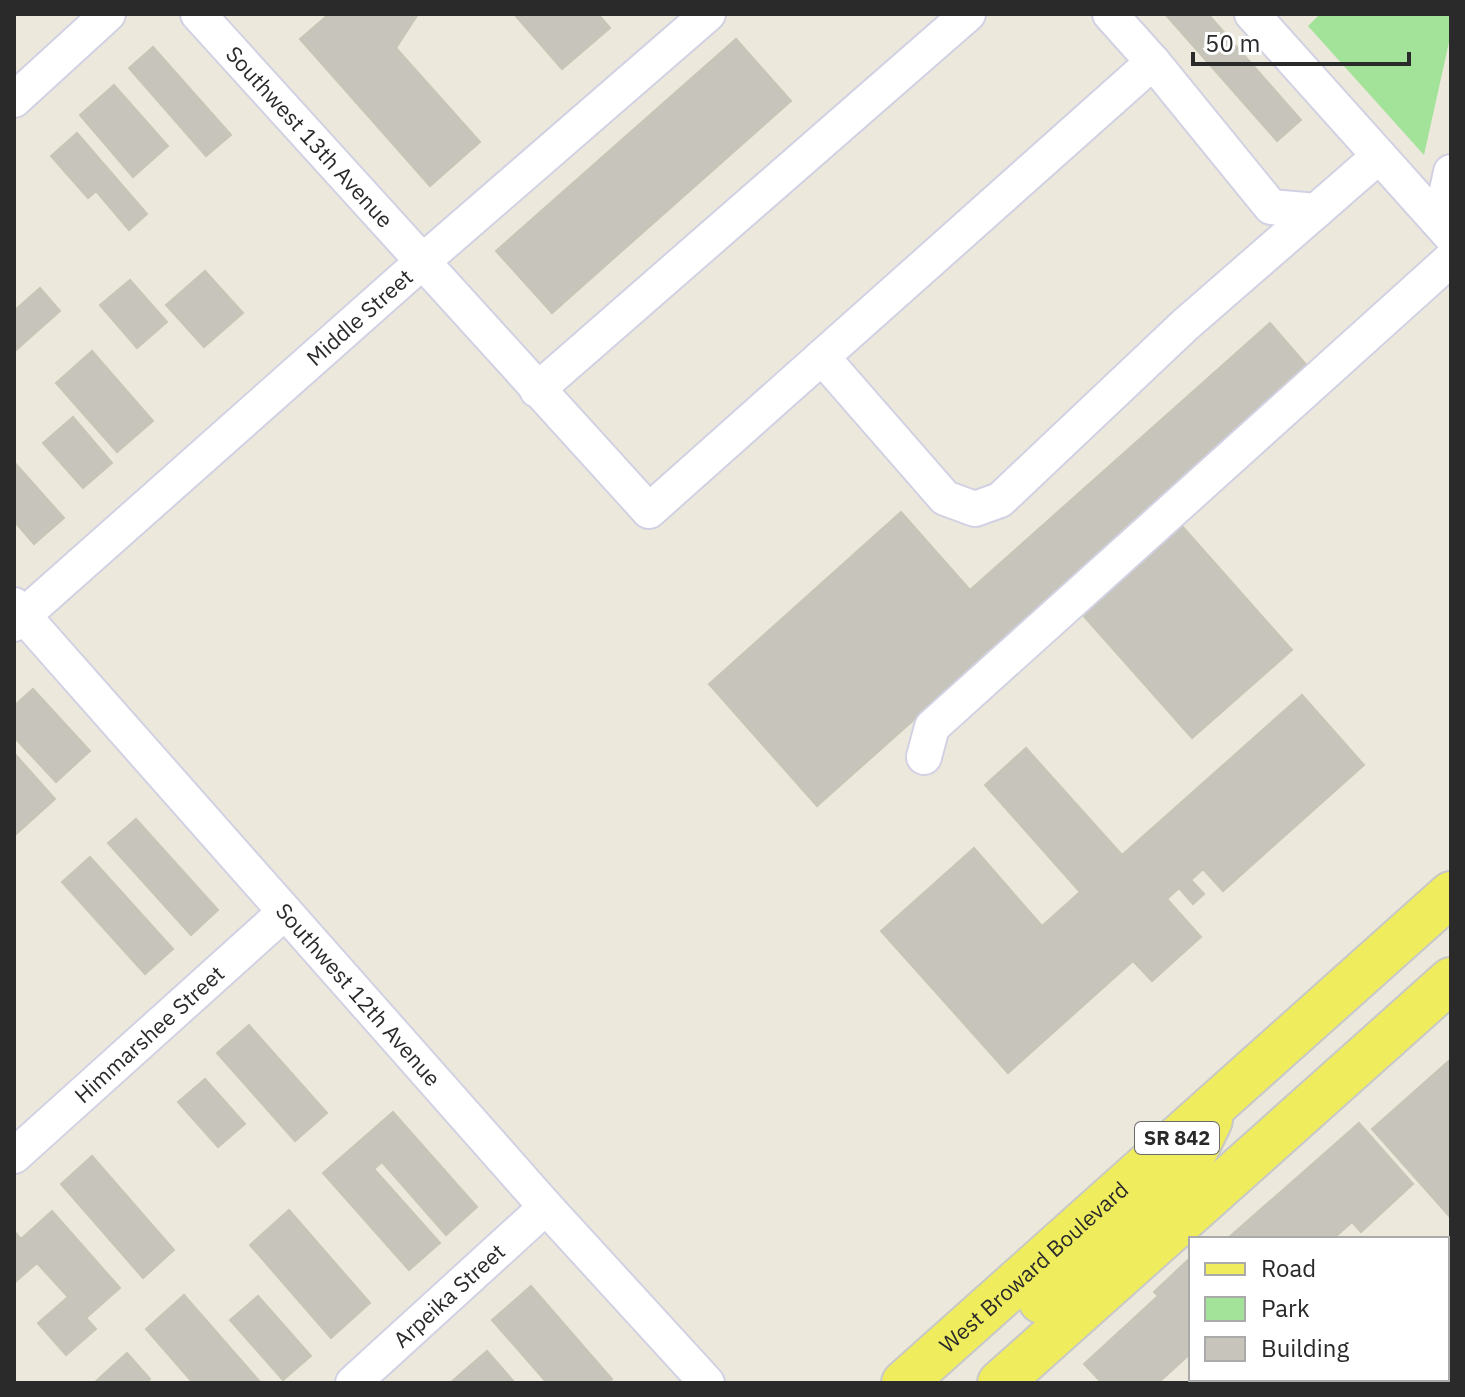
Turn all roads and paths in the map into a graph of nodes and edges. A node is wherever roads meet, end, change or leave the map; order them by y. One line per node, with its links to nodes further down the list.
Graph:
1 (108, 14): 8 (street)
2 (198, 14): 14 (street, Southwest 13th Avenue)
3 (968, 14): 16 (street)
4 (1110, 14): 7 (street)
5 (1252, 14): 9 (street)
6 (691, 20): 14 (street, Middle Street)
7 (1153, 62): 11 (street); 15 (street)
8 (14, 100)
9 (1379, 156): 11 (street); 12 (street)
10 (1451, 172): 12 (street)
11 (1316, 211): 15 (street)
12 (1445, 230)
13 (1451, 259): 18 (street)
14 (422, 262): 16 (street, Southwest 13th Avenue); 17 (street, Middle Street)
15 (822, 357): 16 (street, Southwest 13th Avenue)
16 (537, 390)
17 (17, 615): 20 (street, Southwest 12th Avenue)
18 (924, 757)
19 (1451, 894): 23 (main road, West Broward Boulevard / SR 842)
20 (285, 912): 25 (street, Himmarshee Street); 26 (street, Southwest 12th Avenue)
21 (1451, 924): 24 (main road)
22 (1451, 980): 24 (main road, SR 842)
23 (1218, 1102): 27 (main road); 30 (main road, West Broward Boulevard / SR 842)
24 (1282, 1130): 27 (main road, SR 842)
25 (14, 1156)
26 (546, 1207): 28 (street, Arpeika Street); 29 (street, Southwest 12th Avenue)
27 (1026, 1369)
28 (353, 1383)
29 (707, 1383)
30 (904, 1383)

